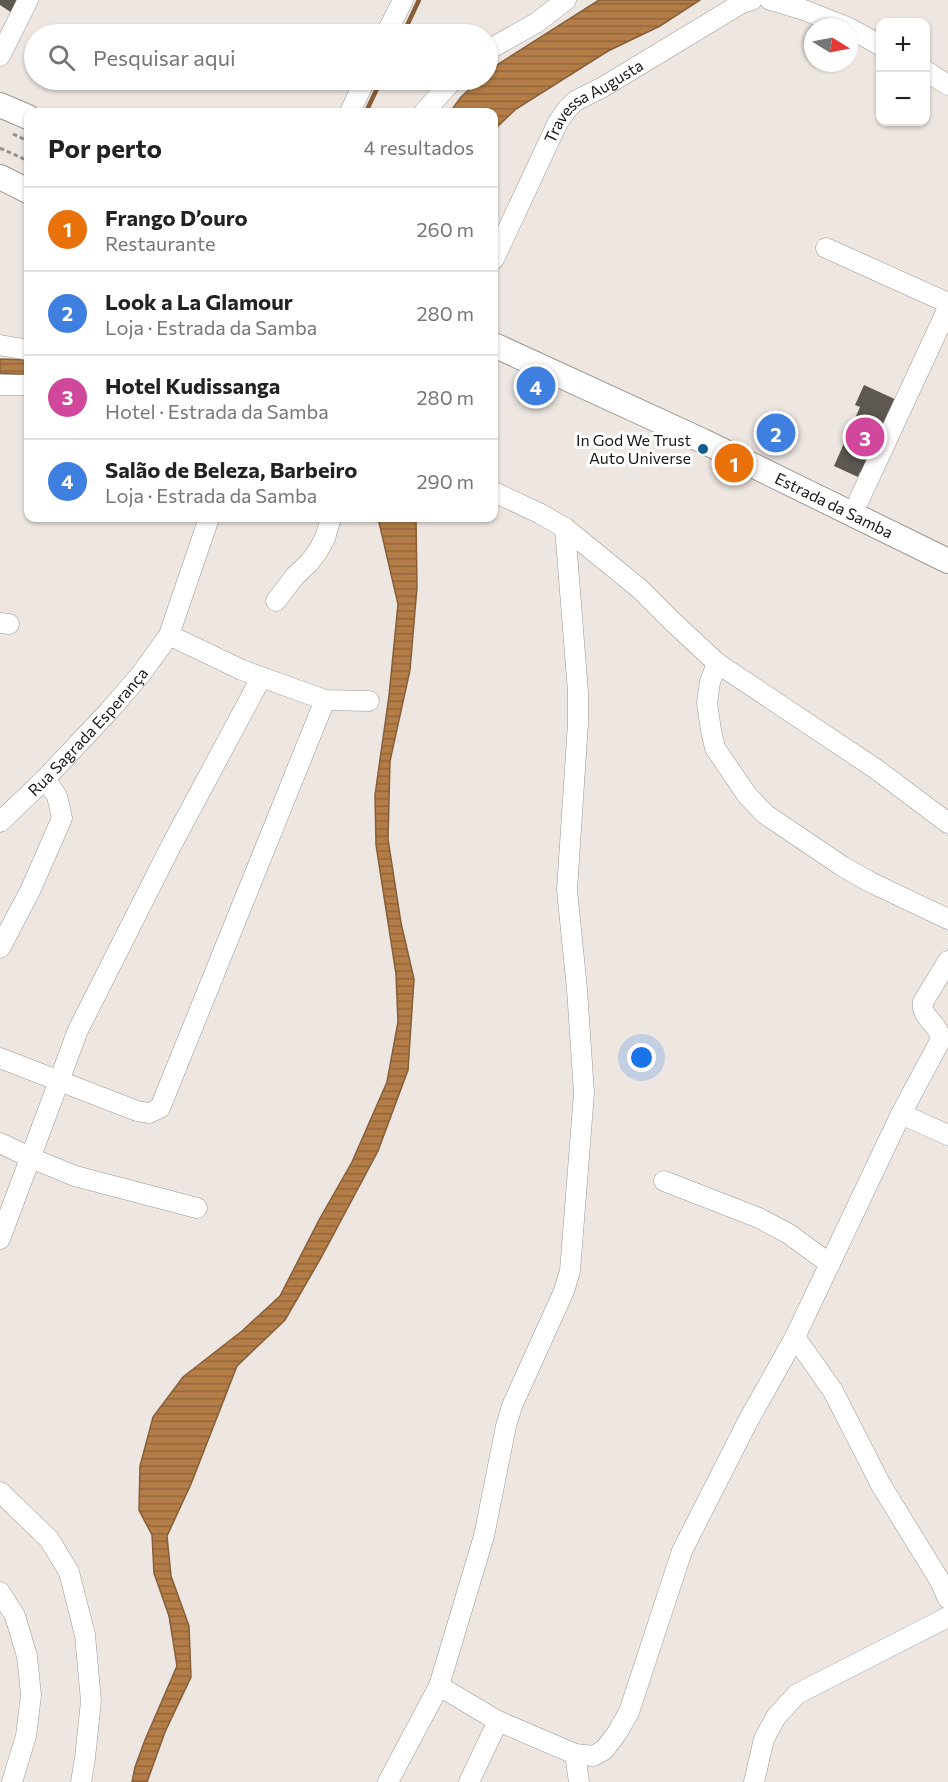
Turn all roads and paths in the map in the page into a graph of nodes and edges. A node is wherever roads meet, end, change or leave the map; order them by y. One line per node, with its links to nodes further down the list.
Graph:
1 (28, 0): 11 (street)
2 (403, 0): 7 (street)
3 (566, 0): 10 (street)
4 (752, 0): 26 (street, Travessa Augusta)
5 (770, 0): 6 (street)
6 (825, 18)
7 (391, 24)
8 (858, 33): 9 (street)
9 (876, 43)
10 (498, 44)
11 (0, 56)
12 (928, 72): 13 (street)
13 (948, 85)
14 (361, 90): 16 (street)
15 (444, 90): 17 (street)
16 (353, 108)
17 (428, 108)
18 (16, 117): 19 (path)
19 (24, 133)
20 (0, 148): 21 (path)
21 (24, 159)
22 (0, 175): 23 (main road); 24 (main road)
23 (24, 181)
24 (24, 189)
25 (826, 248): 27 (street)
26 (498, 250)
27 (948, 303)
28 (948, 308): 36 (street)
29 (498, 333): 36 (main road, Estrada da Samba)
30 (0, 345): 32 (street)
31 (498, 347): 41 (main road, Estrada da Samba)
32 (24, 349)
33 (0, 385): 34 (street)
34 (24, 385)
35 (498, 494): 39 (street)
36 (859, 500): 40 (main road, Estrada da Samba)
37 (208, 522): 43 (street, Rua Sagrada Esperança)
38 (330, 522): 42 (street)
39 (565, 528): 44 (street); 69 (street)
40 (948, 544)
41 (948, 561)
42 (276, 601)
43 (169, 635): 45 (street); 48 (street, Rua Sagrada Esperança)
44 (717, 663): 50 (street); 51 (street)
45 (261, 678): 46 (street); 55 (street)
46 (325, 700): 47 (street); 55 (street)
47 (369, 701)
48 (45, 779): 49 (street, Rua Sagrada Esperança); 52 (street)
49 (0, 822)
50 (948, 823)
51 (948, 919)
52 (0, 948)
53 (948, 961): 56 (street)
54 (0, 1058): 55 (street)
55 (60, 1081): 59 (street)
56 (902, 1114): 57 (street); 63 (street)
57 (948, 1135)
58 (0, 1143): 59 (street)
59 (31, 1158): 61 (street); 62 (street)
60 (664, 1182): 63 (street)
61 (197, 1208)
62 (0, 1239)
63 (830, 1264): 64 (street)
64 (795, 1337): 67 (street); 71 (street)
65 (0, 1492): 73 (street)
66 (0, 1592): 72 (street)
67 (948, 1599)
68 (948, 1617): 77 (street)
69 (439, 1686): 70 (street); 74 (street)
70 (498, 1720): 71 (street); 75 (street)
71 (575, 1754): 76 (street)
72 (12, 1782)
73 (81, 1782)
74 (388, 1782)
75 (469, 1782)
76 (579, 1782)
77 (754, 1782)

